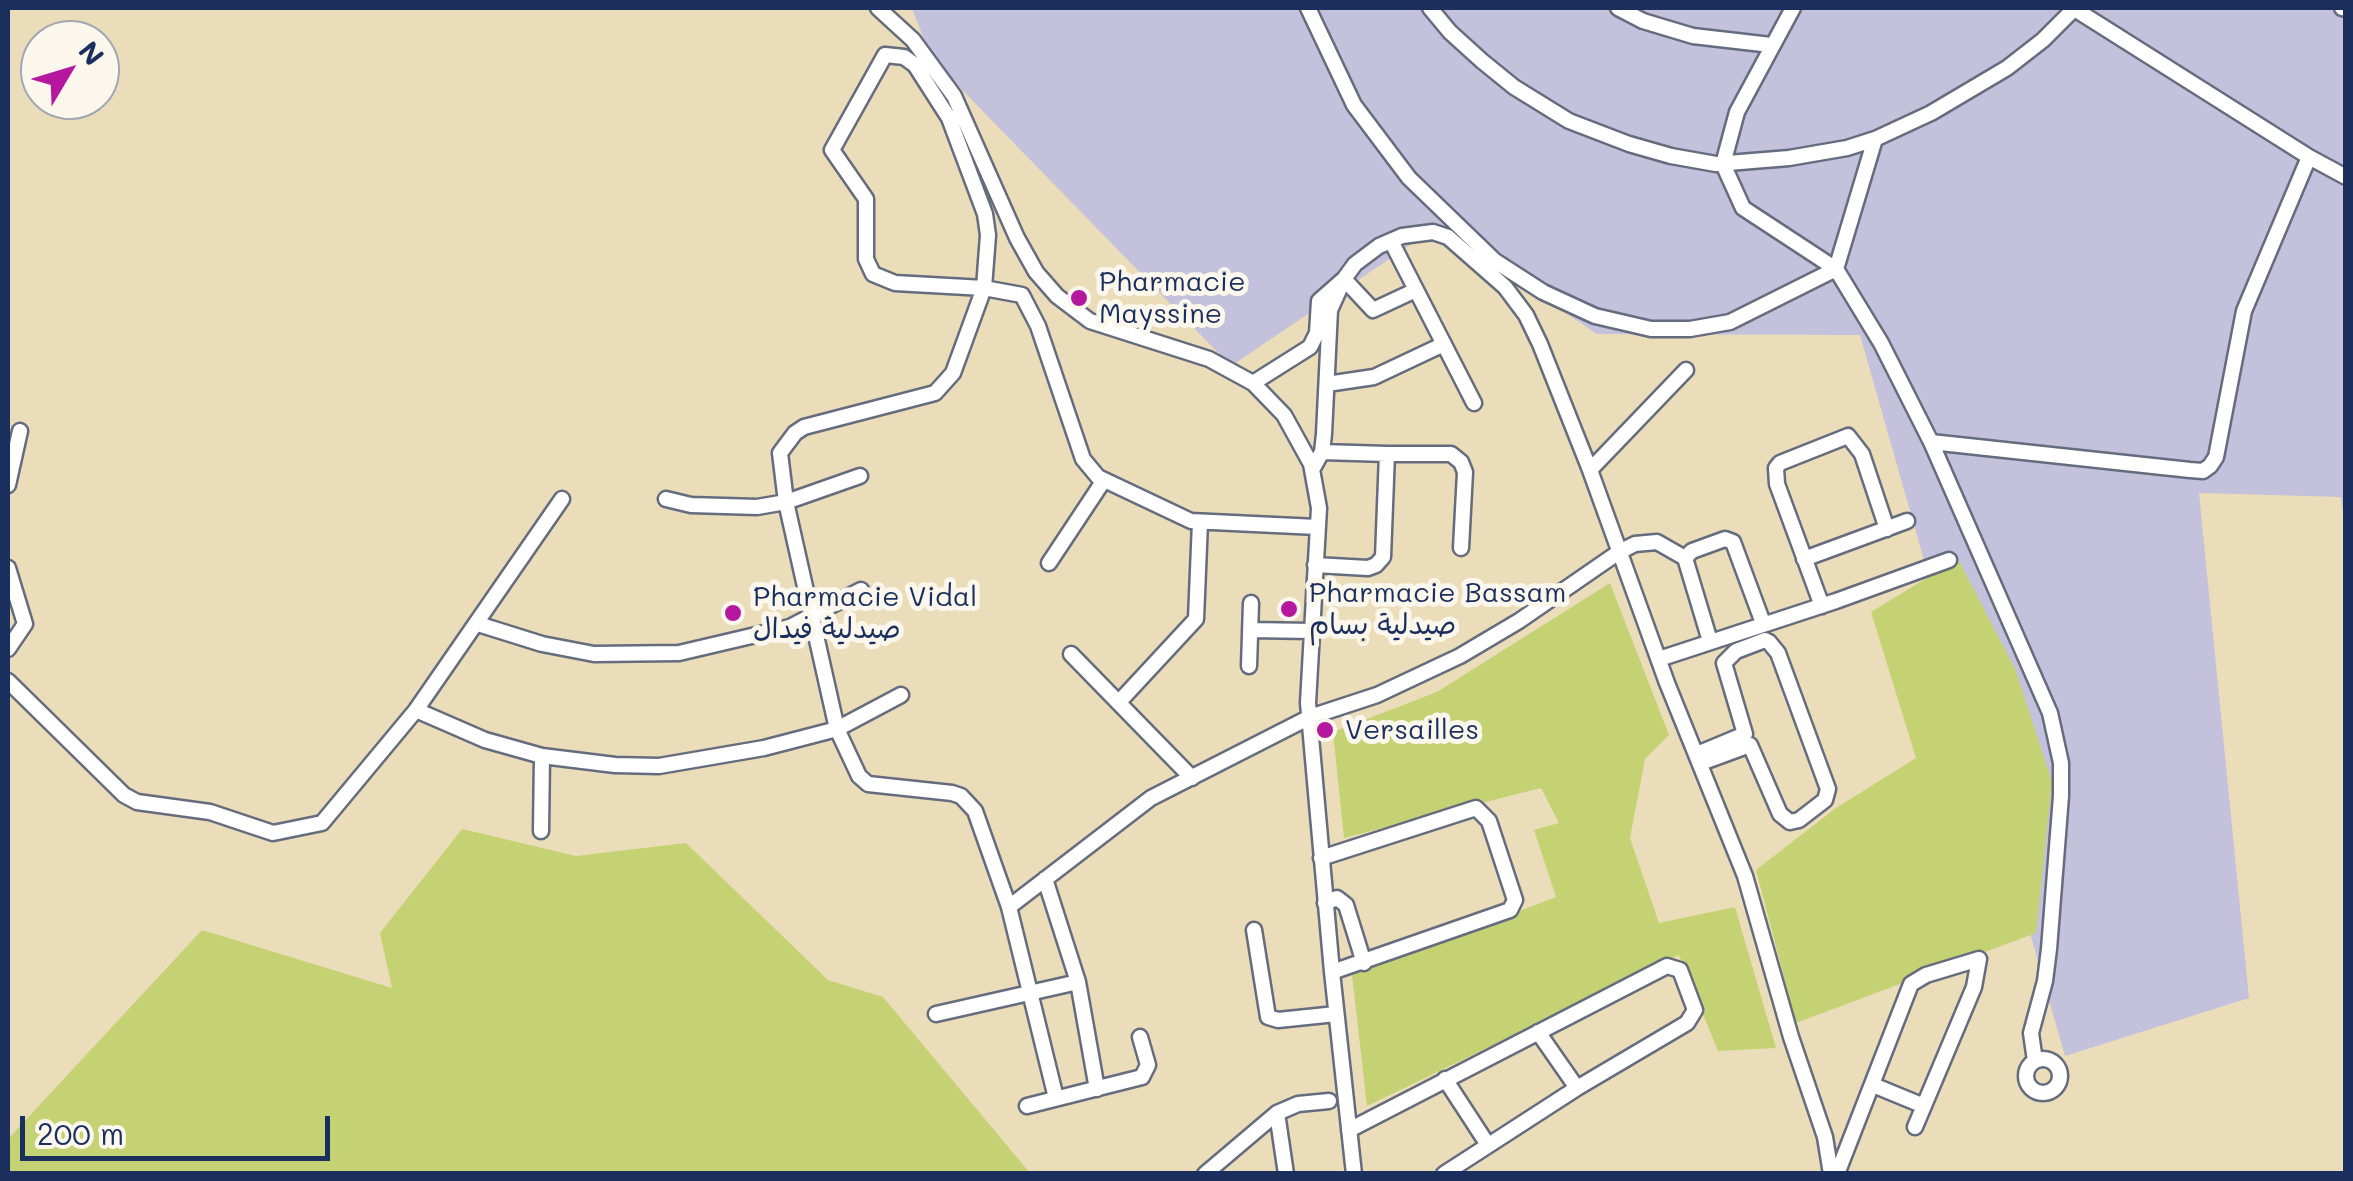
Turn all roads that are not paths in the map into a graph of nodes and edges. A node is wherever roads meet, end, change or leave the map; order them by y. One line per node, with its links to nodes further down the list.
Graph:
1 (878, 8): 19 (street)
2 (1308, 8): 13 (street)
3 (1430, 8): 10 (street)
4 (1618, 8): 7 (street)
5 (1793, 8): 7 (street)
6 (2074, 8): 8 (street); 9 (street)
7 (1771, 45): 10 (street)
8 (1874, 139): 10 (street); 13 (street)
9 (2309, 157): 11 (street); 23 (street)
10 (1723, 164): 13 (street)
11 (2346, 177)
12 (1391, 241): 14 (street); 16 (street); 27 (street)
13 (1836, 269): 23 (street)
14 (1344, 279): 16 (street); 19 (street); 20 (street)
15 (984, 288): 15 (street); 29 (street); 33 (street)
16 (1416, 290): 17 (street)
17 (1444, 344): 20 (street); 21 (street)
18 (1686, 370): 27 (street)
19 (1254, 384): 26 (street)
20 (1327, 384): 24 (street)
21 (1474, 403)
22 (20, 430): 30 (street)
23 (1931, 442): 82 (street)
24 (1322, 452): 25 (street); 26 (street)
25 (1387, 454): 38 (street); 44 (street)
26 (1313, 468): 36 (street)
27 (1590, 470): 39 (street)
28 (860, 476): 33 (street)
29 (1104, 480): 35 (street); 43 (street)
30 (8, 485)
31 (562, 499): 50 (street)
32 (666, 499): 33 (street)
33 (786, 502): 49 (street)
34 (1907, 521): 37 (street)
35 (1200, 522): 36 (street); 61 (street)
36 (1317, 527): 44 (street)
37 (1887, 528): 41 (street); 41 (street)
38 (1461, 548)
39 (1619, 552): 40 (street); 57 (street); 63 (street)
40 (1685, 558): 51 (street); 54 (street)
41 (1804, 560): 48 (street)
42 (1949, 560): 48 (street)
43 (1049, 563)
44 (1314, 565): 53 (street)
45 (8, 568): 55 (street)
46 (861, 590): 49 (street)
47 (1251, 602): 52 (street)
48 (1822, 606): 51 (street)
49 (810, 619): 50 (street); 64 (street)
50 (478, 624): 62 (street)
51 (1763, 624): 54 (street)
52 (1250, 630): 53 (street); 58 (street)
53 (1312, 631): 63 (street)
54 (1710, 641): 57 (street)
55 (8, 649)
56 (1071, 654): 61 (street)
57 (1658, 659): 66 (street)
58 (1250, 666)
59 (8, 680): 62 (street)
60 (900, 696): 64 (street)
61 (1120, 702): 67 (street)
62 (416, 710): 65 (street)
63 (1310, 717): 67 (street); 69 (street)
64 (837, 728): 65 (street); 72 (street)
65 (542, 756): 68 (street)
66 (1699, 758): 66 (street); 99 (street)
67 (1192, 778): 70 (street)
68 (541, 831)
69 (1322, 858): 71 (street); 74 (street)
70 (1045, 879): 72 (street); 76 (street)
71 (1325, 902): 74 (street); 75 (street)
72 (1009, 906): 77 (street)
73 (1254, 930): 79 (street)
74 (1364, 963): 75 (street)
75 (1332, 972): 79 (street)
76 (1078, 982): 77 (street); 85 (street)
77 (1031, 994): 78 (street); 87 (street)
78 (936, 1014)
79 (1336, 1014): 93 (street)
80 (1538, 1032): 83 (street); 86 (street); 86 (street)
81 (1140, 1037): 85 (street)
82 (2034, 1060)
83 (1445, 1079): 93 (street); 94 (street)
84 (1873, 1085): 90 (street); 90 (street); 99 (street)
85 (1097, 1088): 87 (street)
86 (1577, 1088): 94 (street)
87 (1056, 1098): 89 (street)
88 (1329, 1100): 91 (street)
89 (1026, 1106)
90 (1924, 1106): 92 (street)
91 (1277, 1113): 95 (street); 96 (street)
92 (1916, 1127)
93 (1349, 1130): 97 (street)
94 (1488, 1145): 98 (street)
95 (1205, 1174)
96 (1286, 1174)
97 (1354, 1174)
98 (1444, 1174)
99 (1834, 1174)

